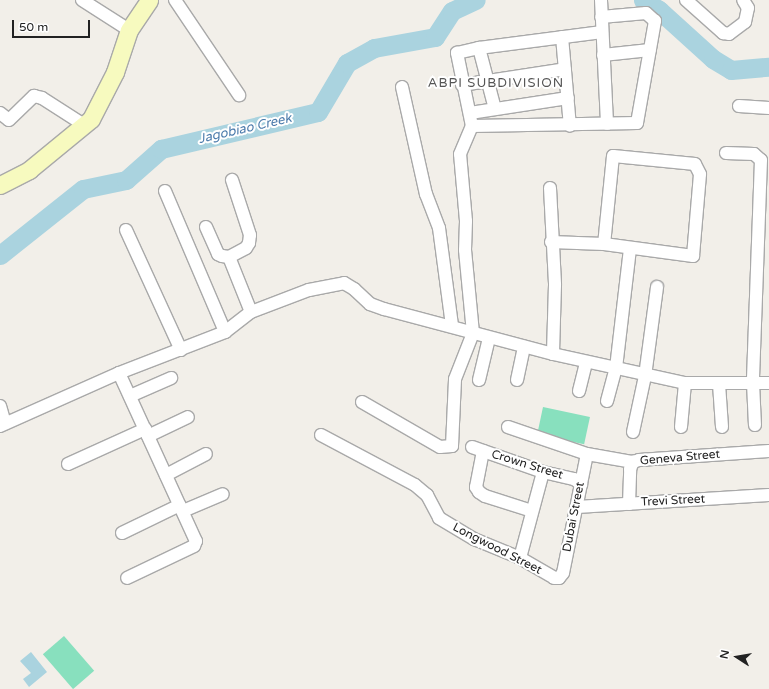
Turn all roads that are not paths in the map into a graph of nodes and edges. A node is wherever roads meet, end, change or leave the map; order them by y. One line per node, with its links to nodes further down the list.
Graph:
1 (82, 0): 8 (street)
2 (149, 0): 8 (street)
3 (175, 0): 18 (street)
4 (601, 0): 7 (street)
5 (686, 0): 6 (street)
6 (743, 0)
7 (601, 17): 9 (street); 12 (street)
8 (129, 30): 26 (street)
9 (602, 32): 10 (street); 13 (street)
10 (562, 38): 11 (street); 14 (street)
11 (479, 48): 15 (street); 16 (street)
12 (650, 50): 13 (street); 25 (street)
13 (603, 55): 25 (street)
14 (565, 68): 15 (street); 19 (street)
15 (486, 80): 16 (street); 22 (street)
16 (462, 85): 24 (street)
17 (402, 88): 42 (street)
18 (239, 95)
19 (568, 98): 22 (street); 28 (street)
20 (739, 106): 21 (street)
21 (769, 108)
22 (495, 109): 24 (street)
23 (0, 113): 26 (street)
24 (470, 113): 27 (street)
25 (607, 124): 28 (street)
26 (84, 125): 31 (street)
27 (472, 126): 28 (street); 44 (street)
28 (570, 126)
29 (726, 153): 57 (street)
30 (232, 180): 39 (street)
31 (0, 185)
32 (550, 188): 36 (street)
33 (165, 191): 43 (street)
34 (206, 227): 39 (street)
35 (126, 230): 47 (street)
36 (551, 242): 37 (street); 48 (street)
37 (604, 244): 38 (street); 38 (street)
38 (630, 249): 50 (street)
39 (228, 257): 41 (street)
40 (657, 286): 52 (street)
41 (251, 312): 42 (street); 43 (street)
42 (452, 326): 44 (street)
43 (225, 332): 47 (street)
44 (473, 333): 45 (street); 63 (street)
45 (489, 338): 46 (street); 54 (street)
46 (524, 347): 48 (street); 55 (street)
47 (181, 350): 51 (street)
48 (553, 354): 49 (street)
49 (586, 362): 50 (street); 60 (street)
50 (616, 368): 52 (street); 62 (street)
51 (119, 373): 61 (street); 66 (street)
52 (645, 376): 56 (street); 71 (street)
53 (171, 378): 61 (street)
54 (479, 380)
55 (517, 380)
56 (685, 383): 58 (street); 69 (street)
57 (753, 383): 58 (street); 59 (street); 67 (street)
58 (719, 384): 70 (street)
59 (769, 384)
60 (579, 391)
61 (130, 396): 72 (street)
62 (607, 401)
63 (362, 402)
64 (0, 406): 66 (street)
65 (188, 417): 72 (street)
66 (3, 425)
67 (755, 425)
68 (508, 427): 76 (street)
69 (681, 427)
70 (722, 427)
71 (633, 432)
72 (146, 433): 78 (street); 80 (street)
73 (321, 435): 89 (street, Longwood Street)
74 (769, 451): 77 (street, Geneva Street)
75 (206, 454): 80 (street)
76 (588, 454): 77 (street); 81 (street, Dubai Street)
77 (633, 462): 84 (street, Geneva Street)
78 (68, 464)
79 (543, 472): 81 (street, Crown Street); 87 (street); 87 (street, Crown Street)
80 (166, 475): 86 (street)
81 (581, 484): 85 (street, Dubai Street)
82 (224, 494): 86 (street)
83 (769, 495): 84 (street, Trevi Street)
84 (629, 504): 85 (street, Trevi Street)
85 (577, 507): 91 (street, Dubai Street)
86 (182, 508): 88 (street); 90 (street)
87 (532, 511): 89 (street)
88 (122, 533)
89 (520, 558): 91 (street, Longwood Street)
90 (127, 578)
91 (560, 578)

